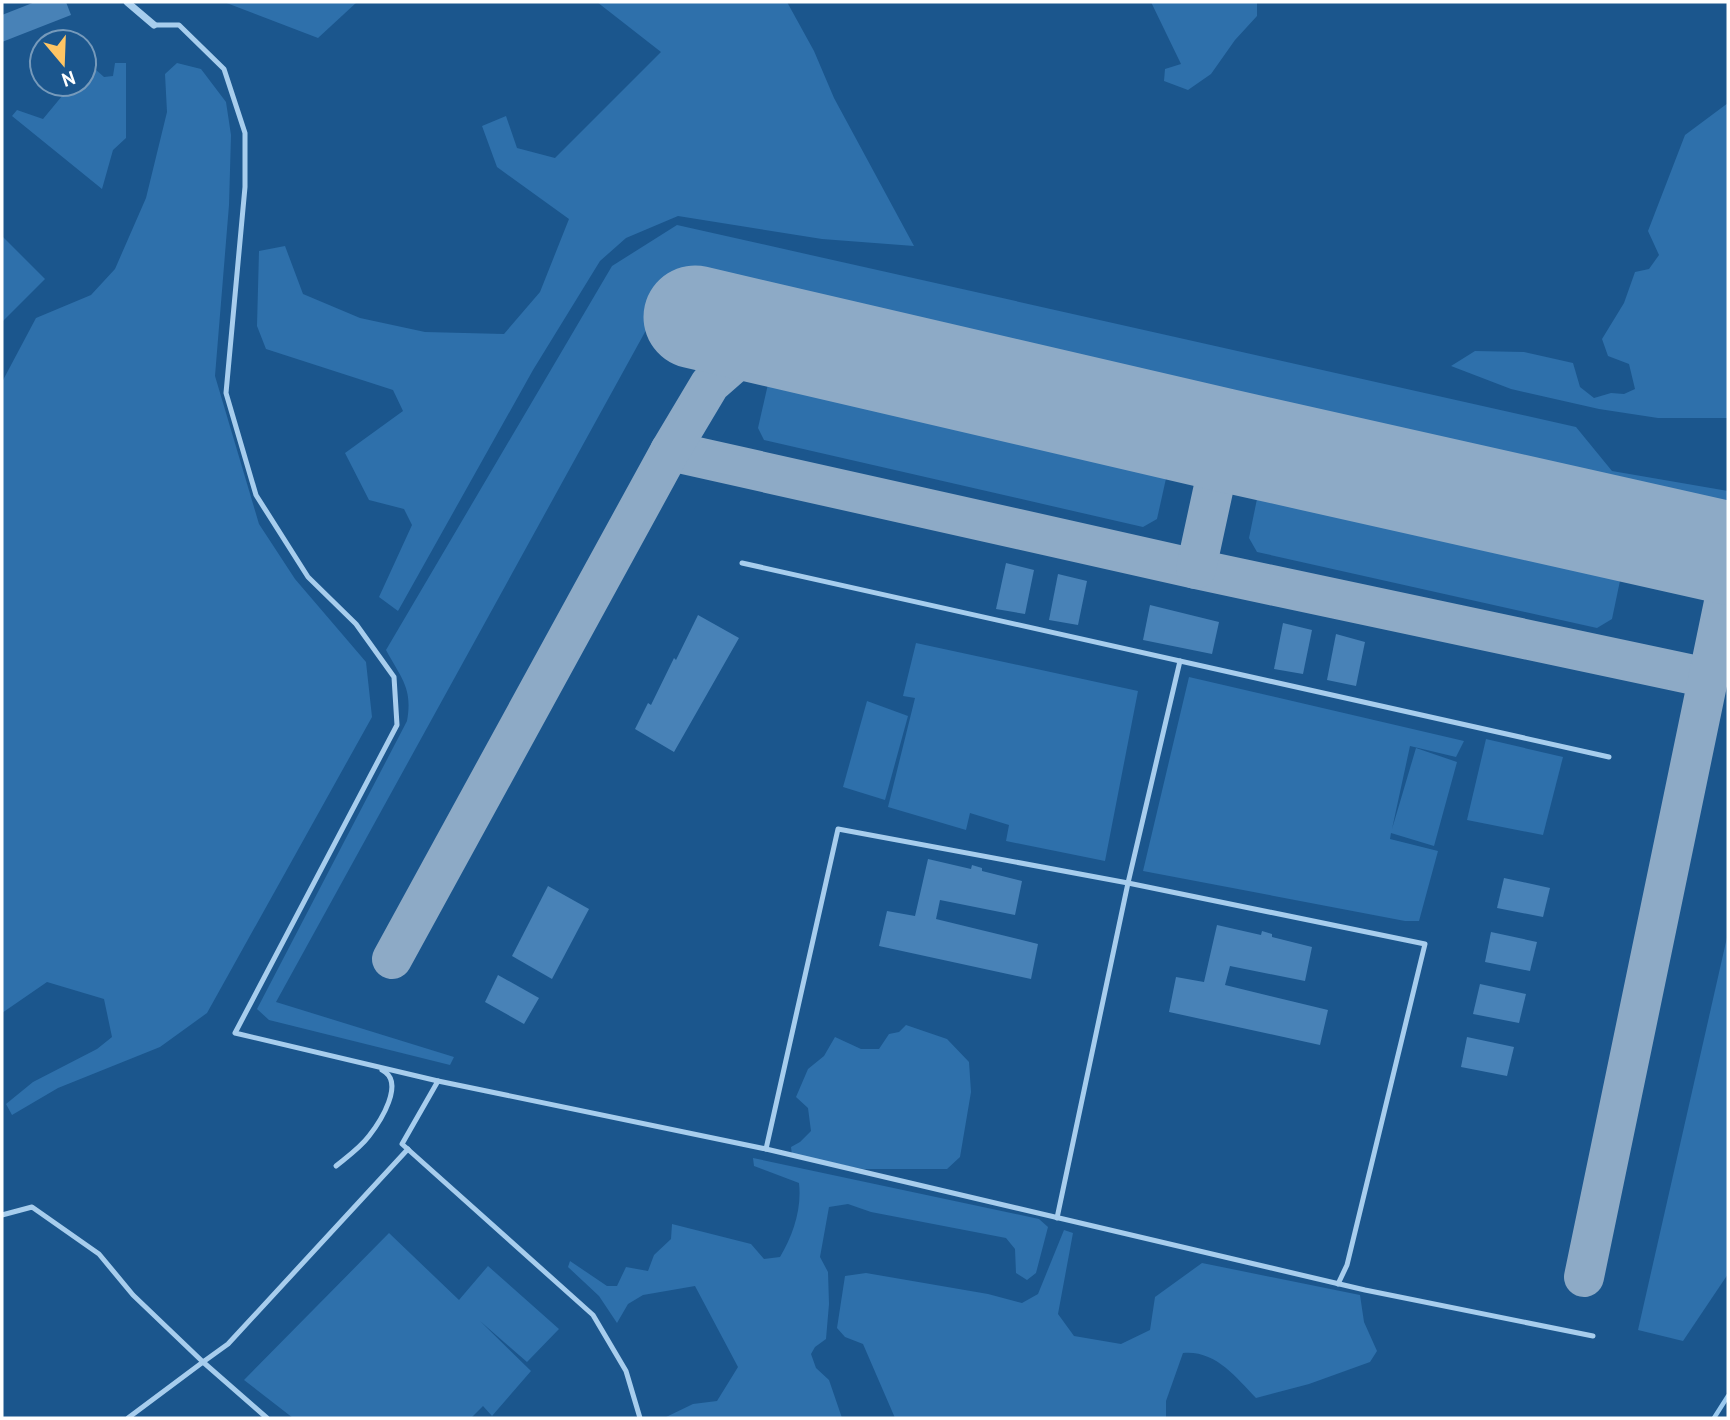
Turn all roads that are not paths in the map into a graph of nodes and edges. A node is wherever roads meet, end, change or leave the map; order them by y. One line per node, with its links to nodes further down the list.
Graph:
1 (127, 2): 2 (street)
2 (154, 25): 7 (lane)
3 (742, 563): 4 (lane)
4 (1180, 661): 5 (lane); 6 (lane)
5 (1609, 757)
6 (1128, 883): 10 (lane); 13 (lane); 14 (lane)
7 (376, 1066): 8 (lane); 11 (lane)
8 (438, 1081): 9 (lane); 10 (lane)
9 (408, 1149): 16 (lane); 19 (lane)
10 (766, 1149): 13 (lane)
11 (336, 1167)
12 (2, 1215): 16 (lane)
13 (1057, 1218): 14 (lane)
14 (1338, 1284): 15 (lane)
15 (1593, 1336)
16 (203, 1362): 17 (lane); 18 (lane)
17 (128, 1418)
18 (267, 1418)
19 (640, 1418)

